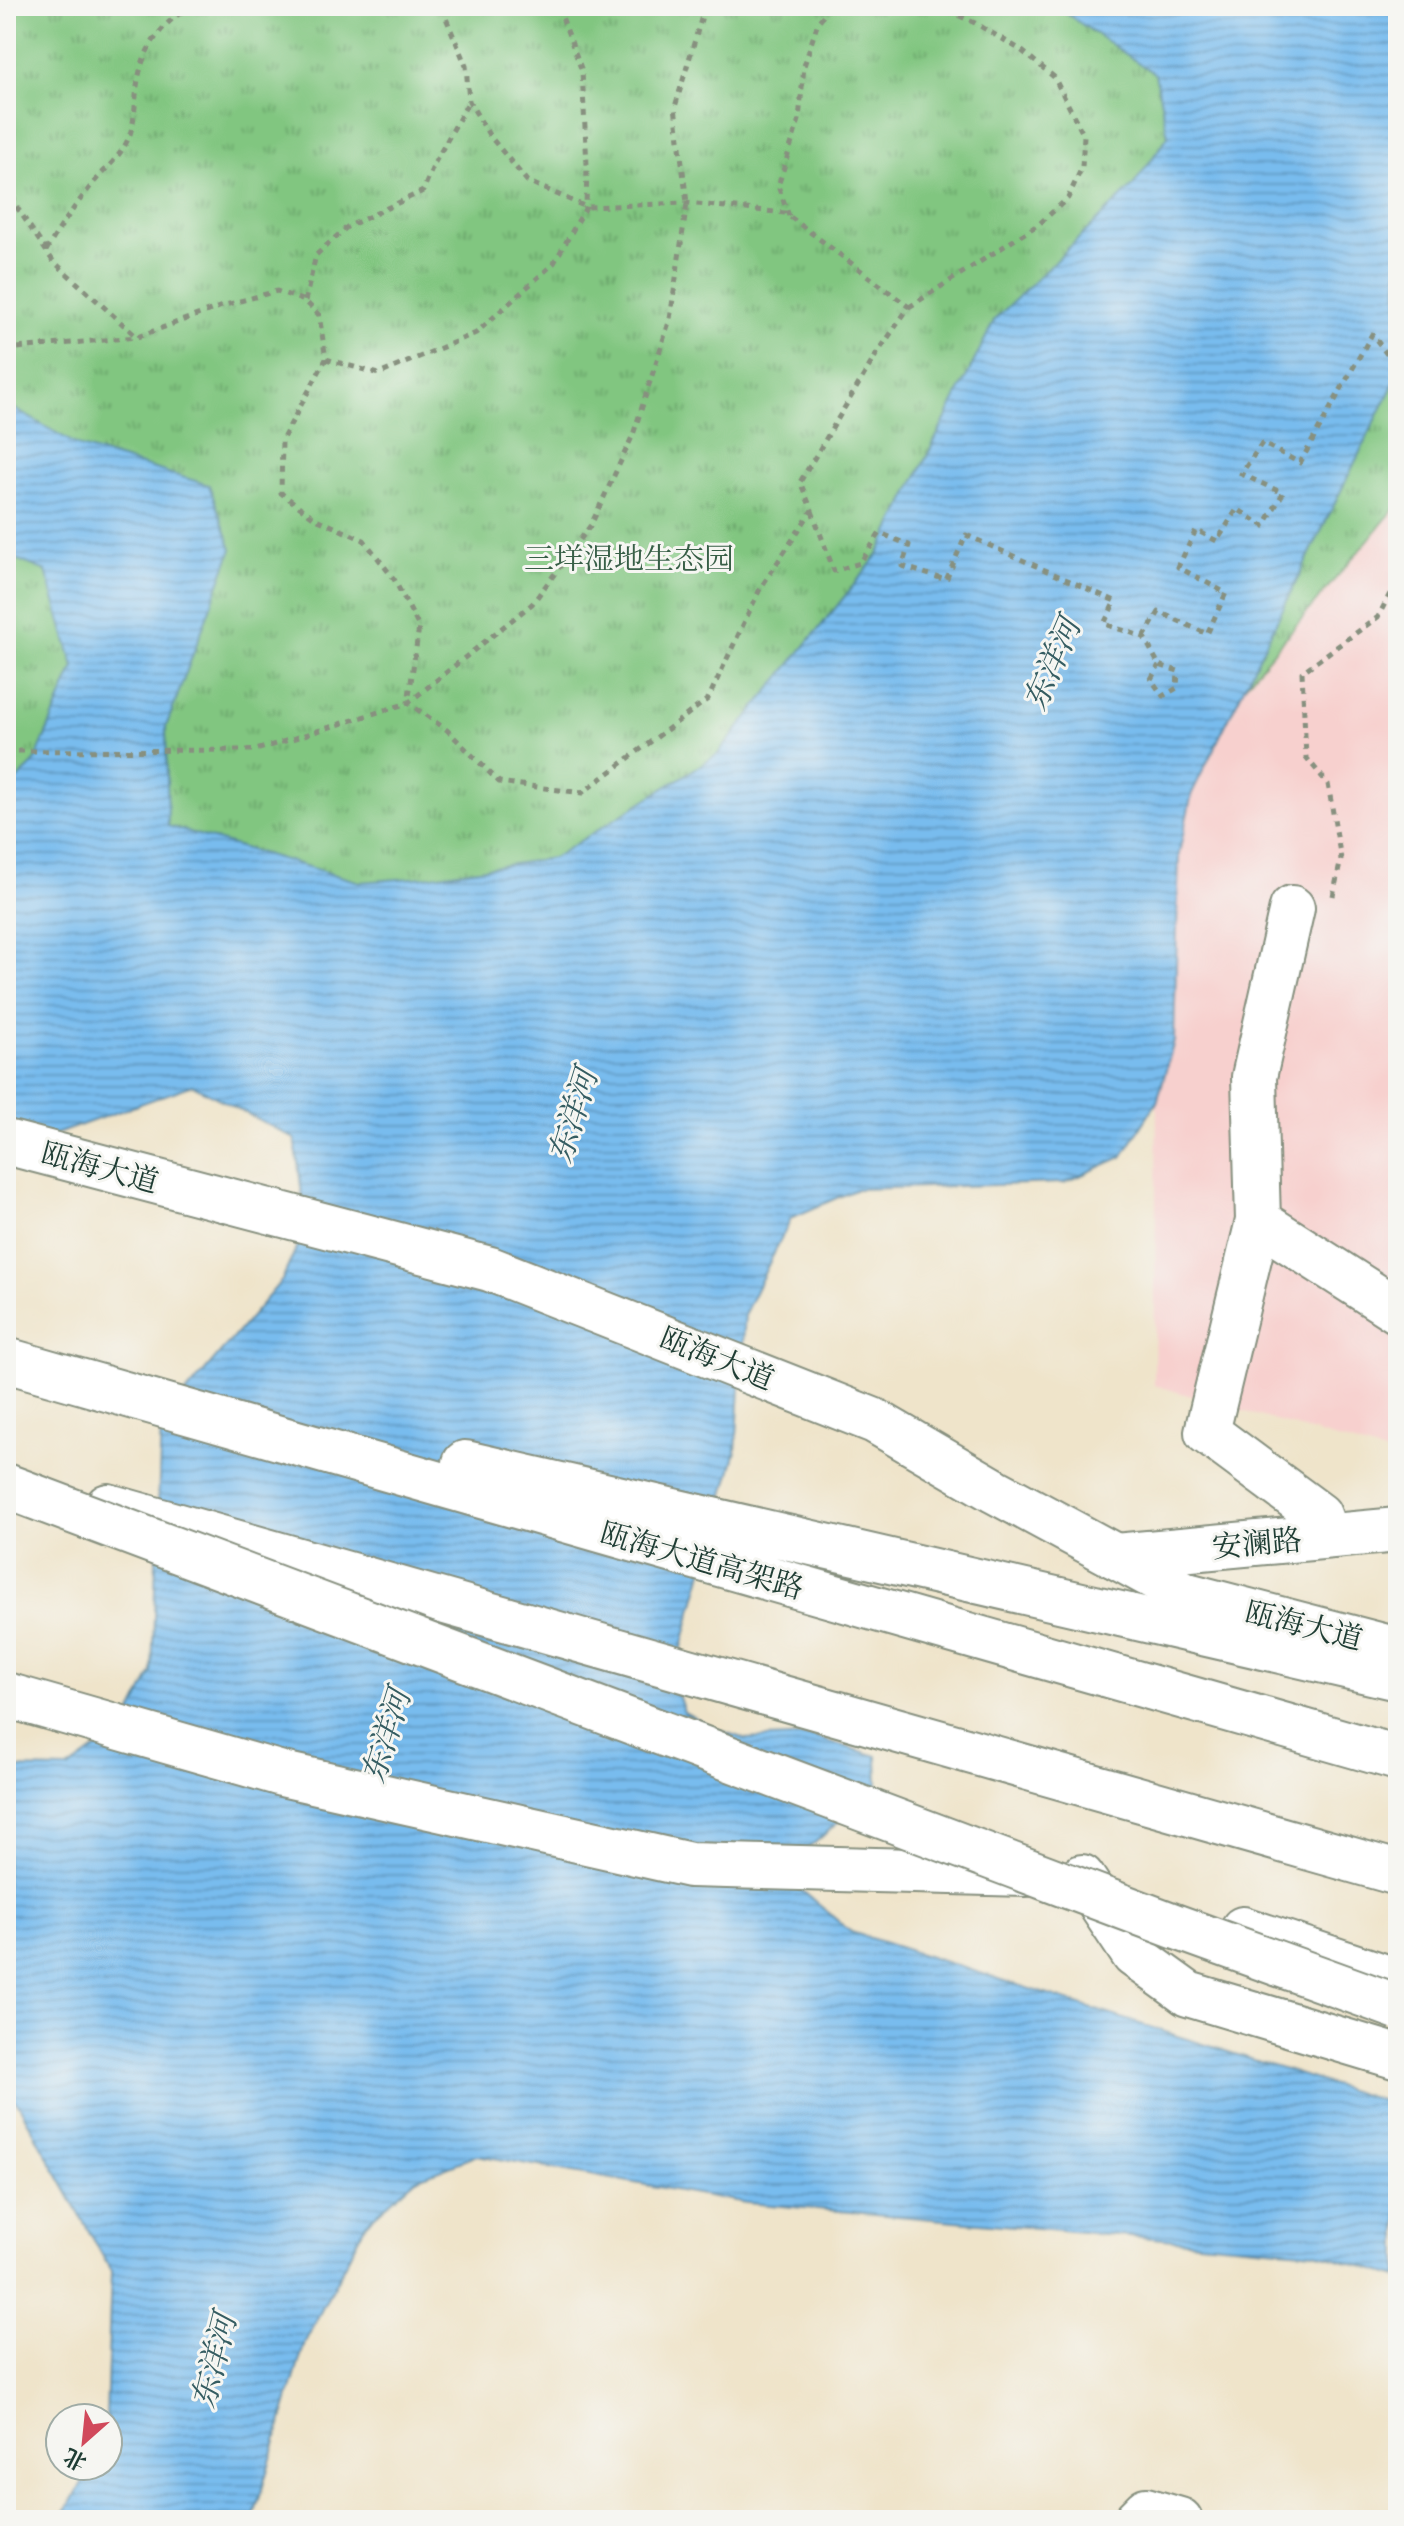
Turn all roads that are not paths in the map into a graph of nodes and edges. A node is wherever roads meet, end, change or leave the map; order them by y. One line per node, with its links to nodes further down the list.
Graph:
1 (1292, 908): 3 (main road)
2 (6, 1142): 10 (main road, 瓯海大道)
3 (1258, 1221): 4 (main road); 9 (main road)
4 (1398, 1311)
5 (6, 1358): 12 (main road); 14 (main road, 瓯海大道高架路)
6 (6, 1477): 15 (main road)
7 (6, 1486): 20 (main road, bridge)
8 (1398, 1530): 9 (main road, 安澜路)
9 (1327, 1536): 10 (main road, 安澜路)
10 (1115, 1556): 11 (main road, 瓯海大道)
11 (1398, 1650)
12 (1398, 1678)
13 (6, 1695): 17 (main road, bridge)
14 (1390, 1753)
15 (1280, 1839): 16 (main road); 18 (main road)
16 (1398, 1873)
17 (1080, 1875): 19 (main road); 21 (main road)
18 (1398, 1891)
19 (1398, 1981)
20 (1398, 2007)
21 (1398, 2057)
22 (1136, 2520): 23 (main road)
23 (1180, 2520)

